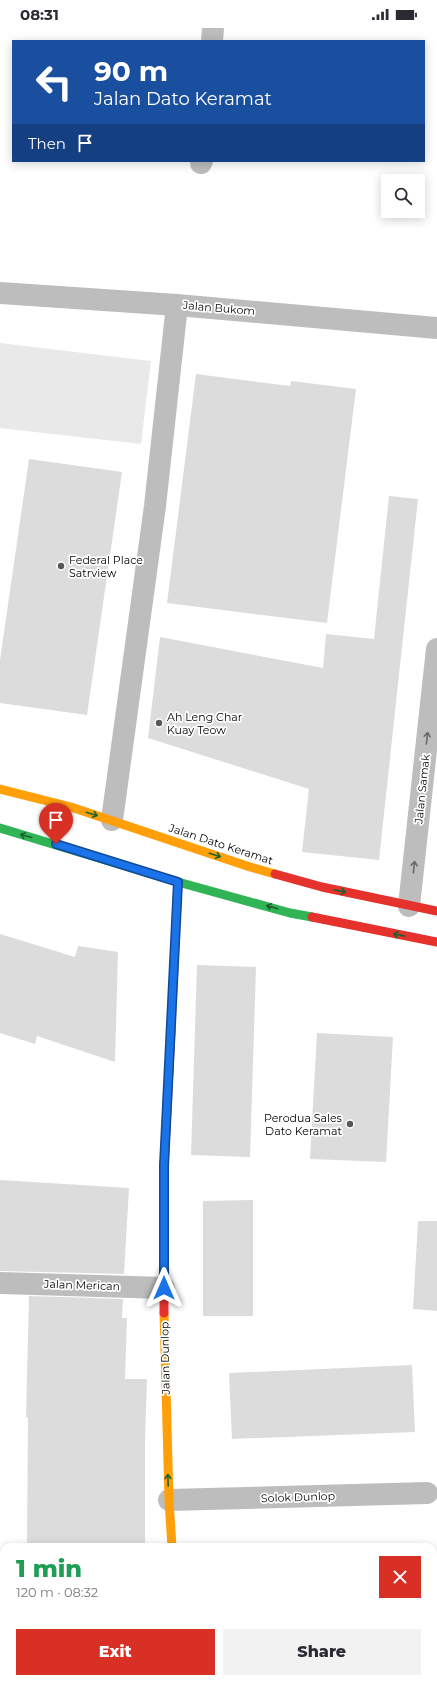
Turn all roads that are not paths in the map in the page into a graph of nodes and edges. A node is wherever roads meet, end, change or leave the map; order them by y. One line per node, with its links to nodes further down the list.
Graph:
1 (0, 293): 2 (street, Jalan Bukom)
2 (177, 305): 3 (street, Jalan Bukom); 6 (street)
3 (437, 328)
4 (437, 649): 9 (street, Jalan Samak, one-way to 4)
5 (0, 789): 6 (main road, Jalan Dato Keramat, one-way to 6)
6 (112, 820): 9 (main road, Jalan Dato Keramat, one-way to 9)
7 (0, 828): 8 (main road, one-way to 7)
8 (178, 882): 11 (main road, one-way to 8); 13 (main road, Jalan Dunlop)
9 (409, 906): 10 (main road, Jalan Dato Keramat)
10 (437, 911)
11 (437, 942)
12 (0, 1283): 13 (street, Jalan Merican)
13 (164, 1288): 15 (main road, Jalan Dunlop, one-way to 13)
14 (426, 1493): 15 (street, Solok Dunlop)
15 (169, 1500): 16 (main road, Jalan Dunlop)
16 (172, 1543)

